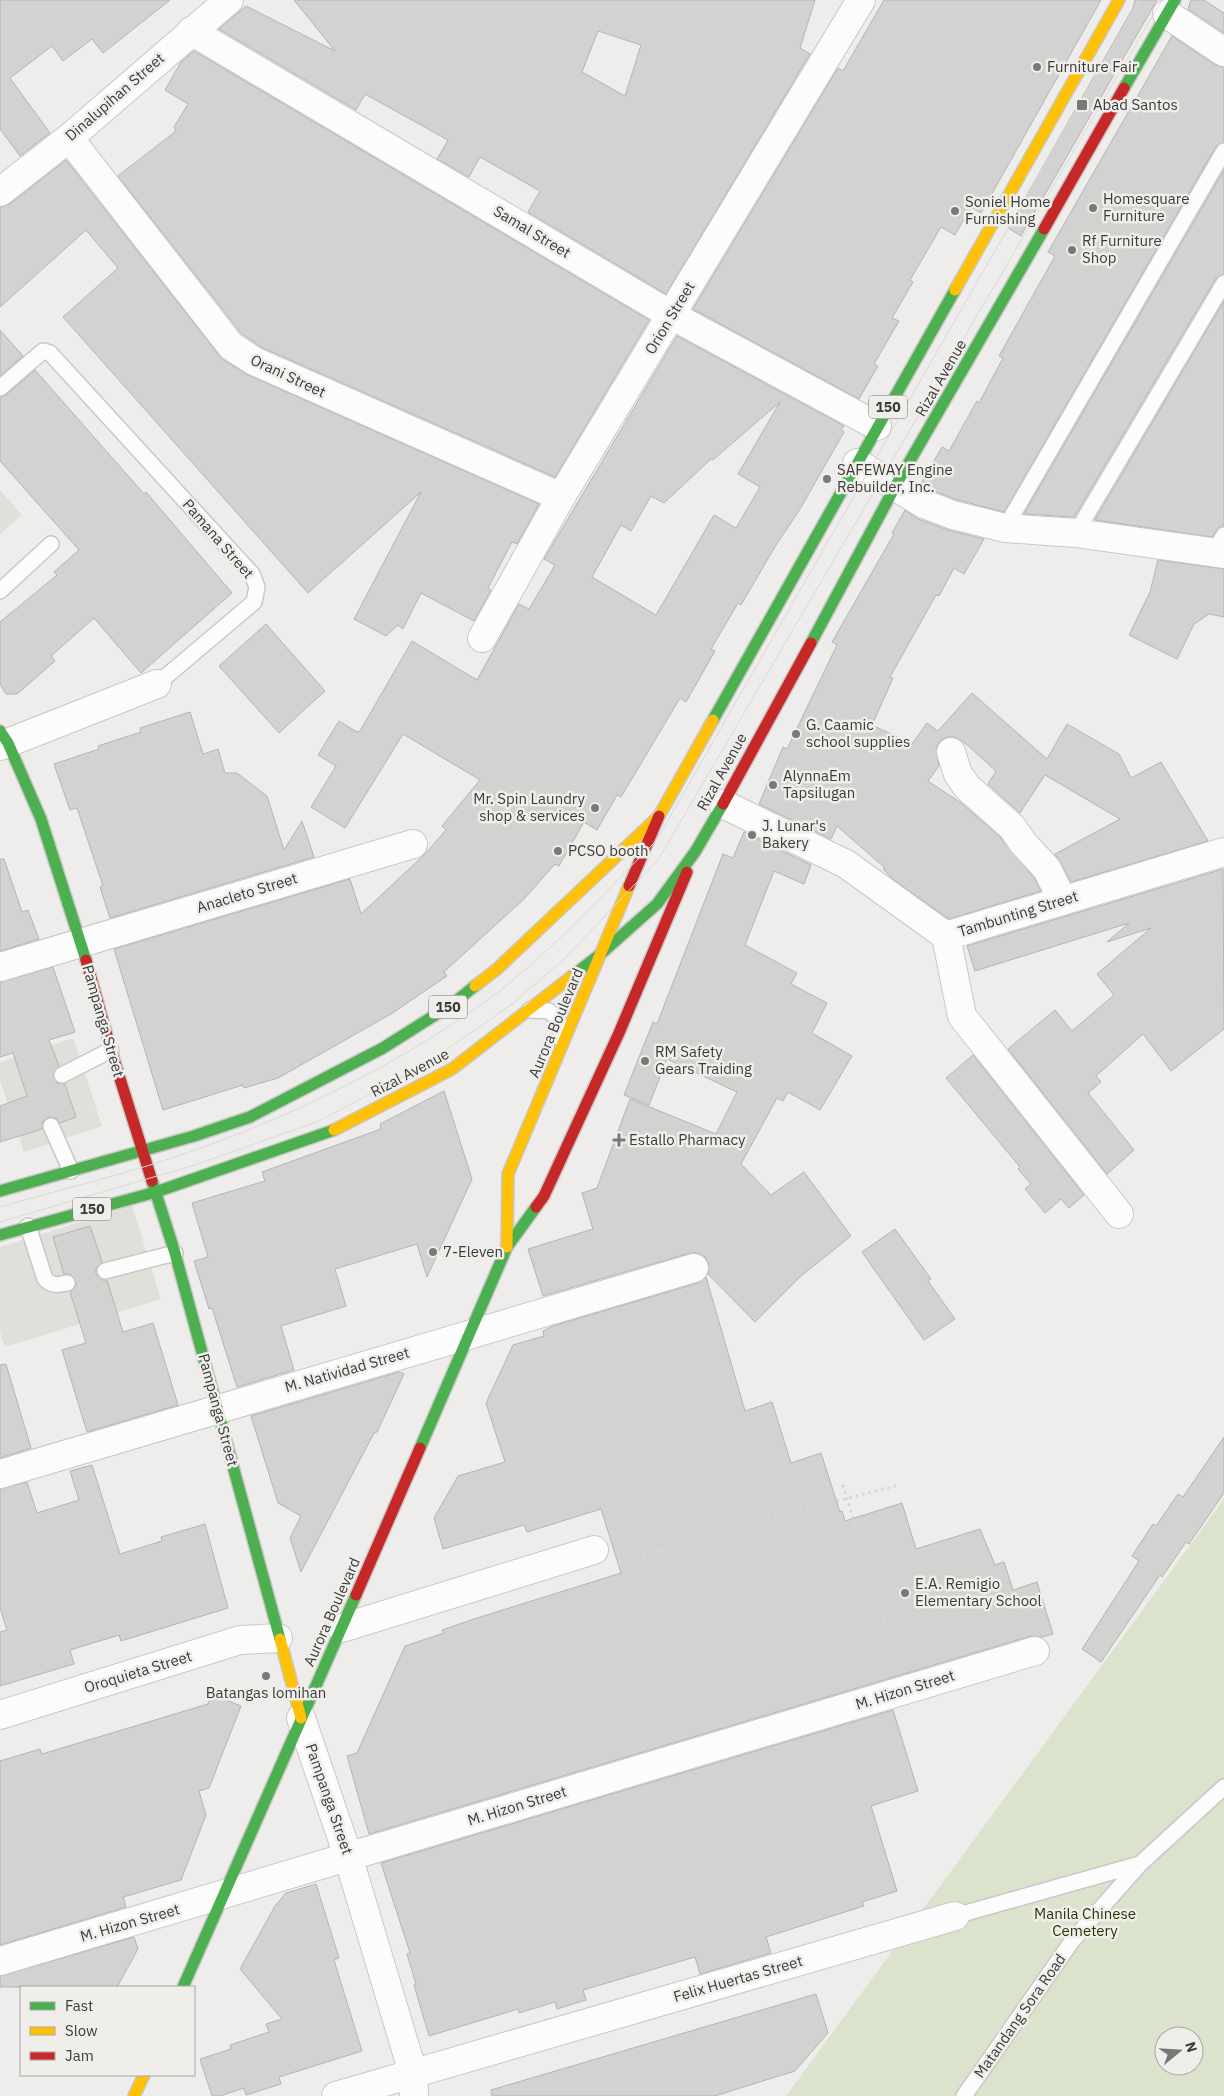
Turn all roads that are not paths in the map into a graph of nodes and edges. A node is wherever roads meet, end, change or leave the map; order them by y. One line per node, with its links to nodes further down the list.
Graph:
1 (229, 0): 5 (street, Dinalupihan Street)
2 (1119, 0): 13 (main road, 150)
3 (859, 1): 11 (street, Orion Street)
4 (1171, 7): 6 (street); 15 (main road, Rizal Avenue / 150)
5 (191, 31): 7 (street, Dinalupihan Street); 11 (street, Samal Street)
6 (1224, 52)
7 (69, 138): 9 (street, Dinalupihan Street); 16 (street, Orani Street)
8 (1224, 151): 17 (lane)
9 (0, 192)
10 (1224, 283): 18 (lane)
11 (672, 315): 13 (street, Samal Street); 16 (street, Orion Street)
12 (0, 388): 23 (lane, Pamana Street)
13 (877, 426): 14 (main road, 150)
14 (857, 463): 15 (street); 27 (main road, 150)
15 (896, 485): 17 (street); 26 (main road, Rizal Avenue / 150)
16 (561, 498): 22 (street, Orion Street)
17 (1004, 528): 18 (street)
18 (1076, 533): 20 (street)
19 (51, 544): 21 (lane)
20 (1221, 547)
21 (0, 591)
22 (482, 638)
23 (157, 684): 24 (street, Pamana Street)
24 (3, 740): 33 (main road, Pampanga Street)
25 (951, 752): 31 (street)
26 (723, 804): 29 (main road, Rizal Avenue / 150); 32 (street, Tambunting Street)
27 (659, 816): 34 (main road, Aurora Boulevard); 41 (main road, 150)
28 (412, 844): 33 (street, Anacleto Street)
29 (695, 852): 34 (main road, Rizal Avenue / 150); 48 (main road, Aurora Boulevard)
30 (1224, 852): 31 (street, Tambunting Street)
31 (1063, 901): 32 (street, Tambunting Street)
32 (946, 936): 45 (street)
33 (81, 942): 35 (street, Anacleto Street); 38 (main road, Pampanga Street)
34 (603, 952): 36 (main road, Rizal Avenue / 150); 37 (main road, Aurora Boulevard)
35 (0, 966)
36 (529, 1010): 37 (lane); 44 (main road, Rizal Avenue / 150)
37 (563, 1046): 48 (main road, Aurora Boulevard)
38 (111, 1050): 39 (lane); 41 (main road, Pampanga Street)
39 (62, 1075)
40 (51, 1126): 42 (lane)
41 (143, 1150): 42 (main road, 150); 44 (main road, Pampanga Street)
42 (70, 1171): 43 (main road, 150)
43 (0, 1191)
44 (156, 1192): 46 (main road, Rizal Avenue / 150); 49 (main road, Pampanga Street)
45 (1119, 1214)
46 (28, 1226): 47 (main road, Rizal Avenue / 150); 52 (lane)
47 (0, 1235)
48 (507, 1248): 53 (main road, Aurora Boulevard)
49 (175, 1253): 51 (lane); 54 (main road, Pampanga Street)
50 (694, 1268): 53 (street, M. Natividad Street)
51 (105, 1271)
52 (67, 1282)
53 (469, 1334): 54 (street, M. Natividad Street); 57 (main road, Aurora Boulevard)
54 (217, 1408): 55 (street, M. Natividad Street); 58 (main road, Pampanga Street)
55 (0, 1474)
56 (594, 1550): 57 (street)
57 (342, 1628): 61 (main road, Aurora Boulevard)
58 (278, 1638): 60 (street, Oroquieta Street); 61 (main road, Pampanga Street)
59 (1035, 1651): 63 (street, M. Hizon Street)
60 (0, 1715)
61 (301, 1718): 63 (street, Pampanga Street); 65 (main road, Aurora Boulevard)
62 (1224, 1787): 64 (lane, Matandang Sora Road)
63 (348, 1856): 65 (street, M. Hizon Street); 70 (street, Pampanga Street)
64 (1140, 1864): 66 (lane, Felix Huertas Street); 73 (lane, Matandang Sora Road)
65 (224, 1896): 67 (street, M. Hizon Street); 68 (main road, Aurora Boulevard)
66 (955, 1916): 70 (street, Felix Huertas Street)
67 (0, 1961)
68 (183, 1986)
69 (144, 2076): 71 (main road)
70 (414, 2084): 72 (street, Felix Huertas Street)
71 (134, 2096)
72 (336, 2096)
73 (964, 2096)

